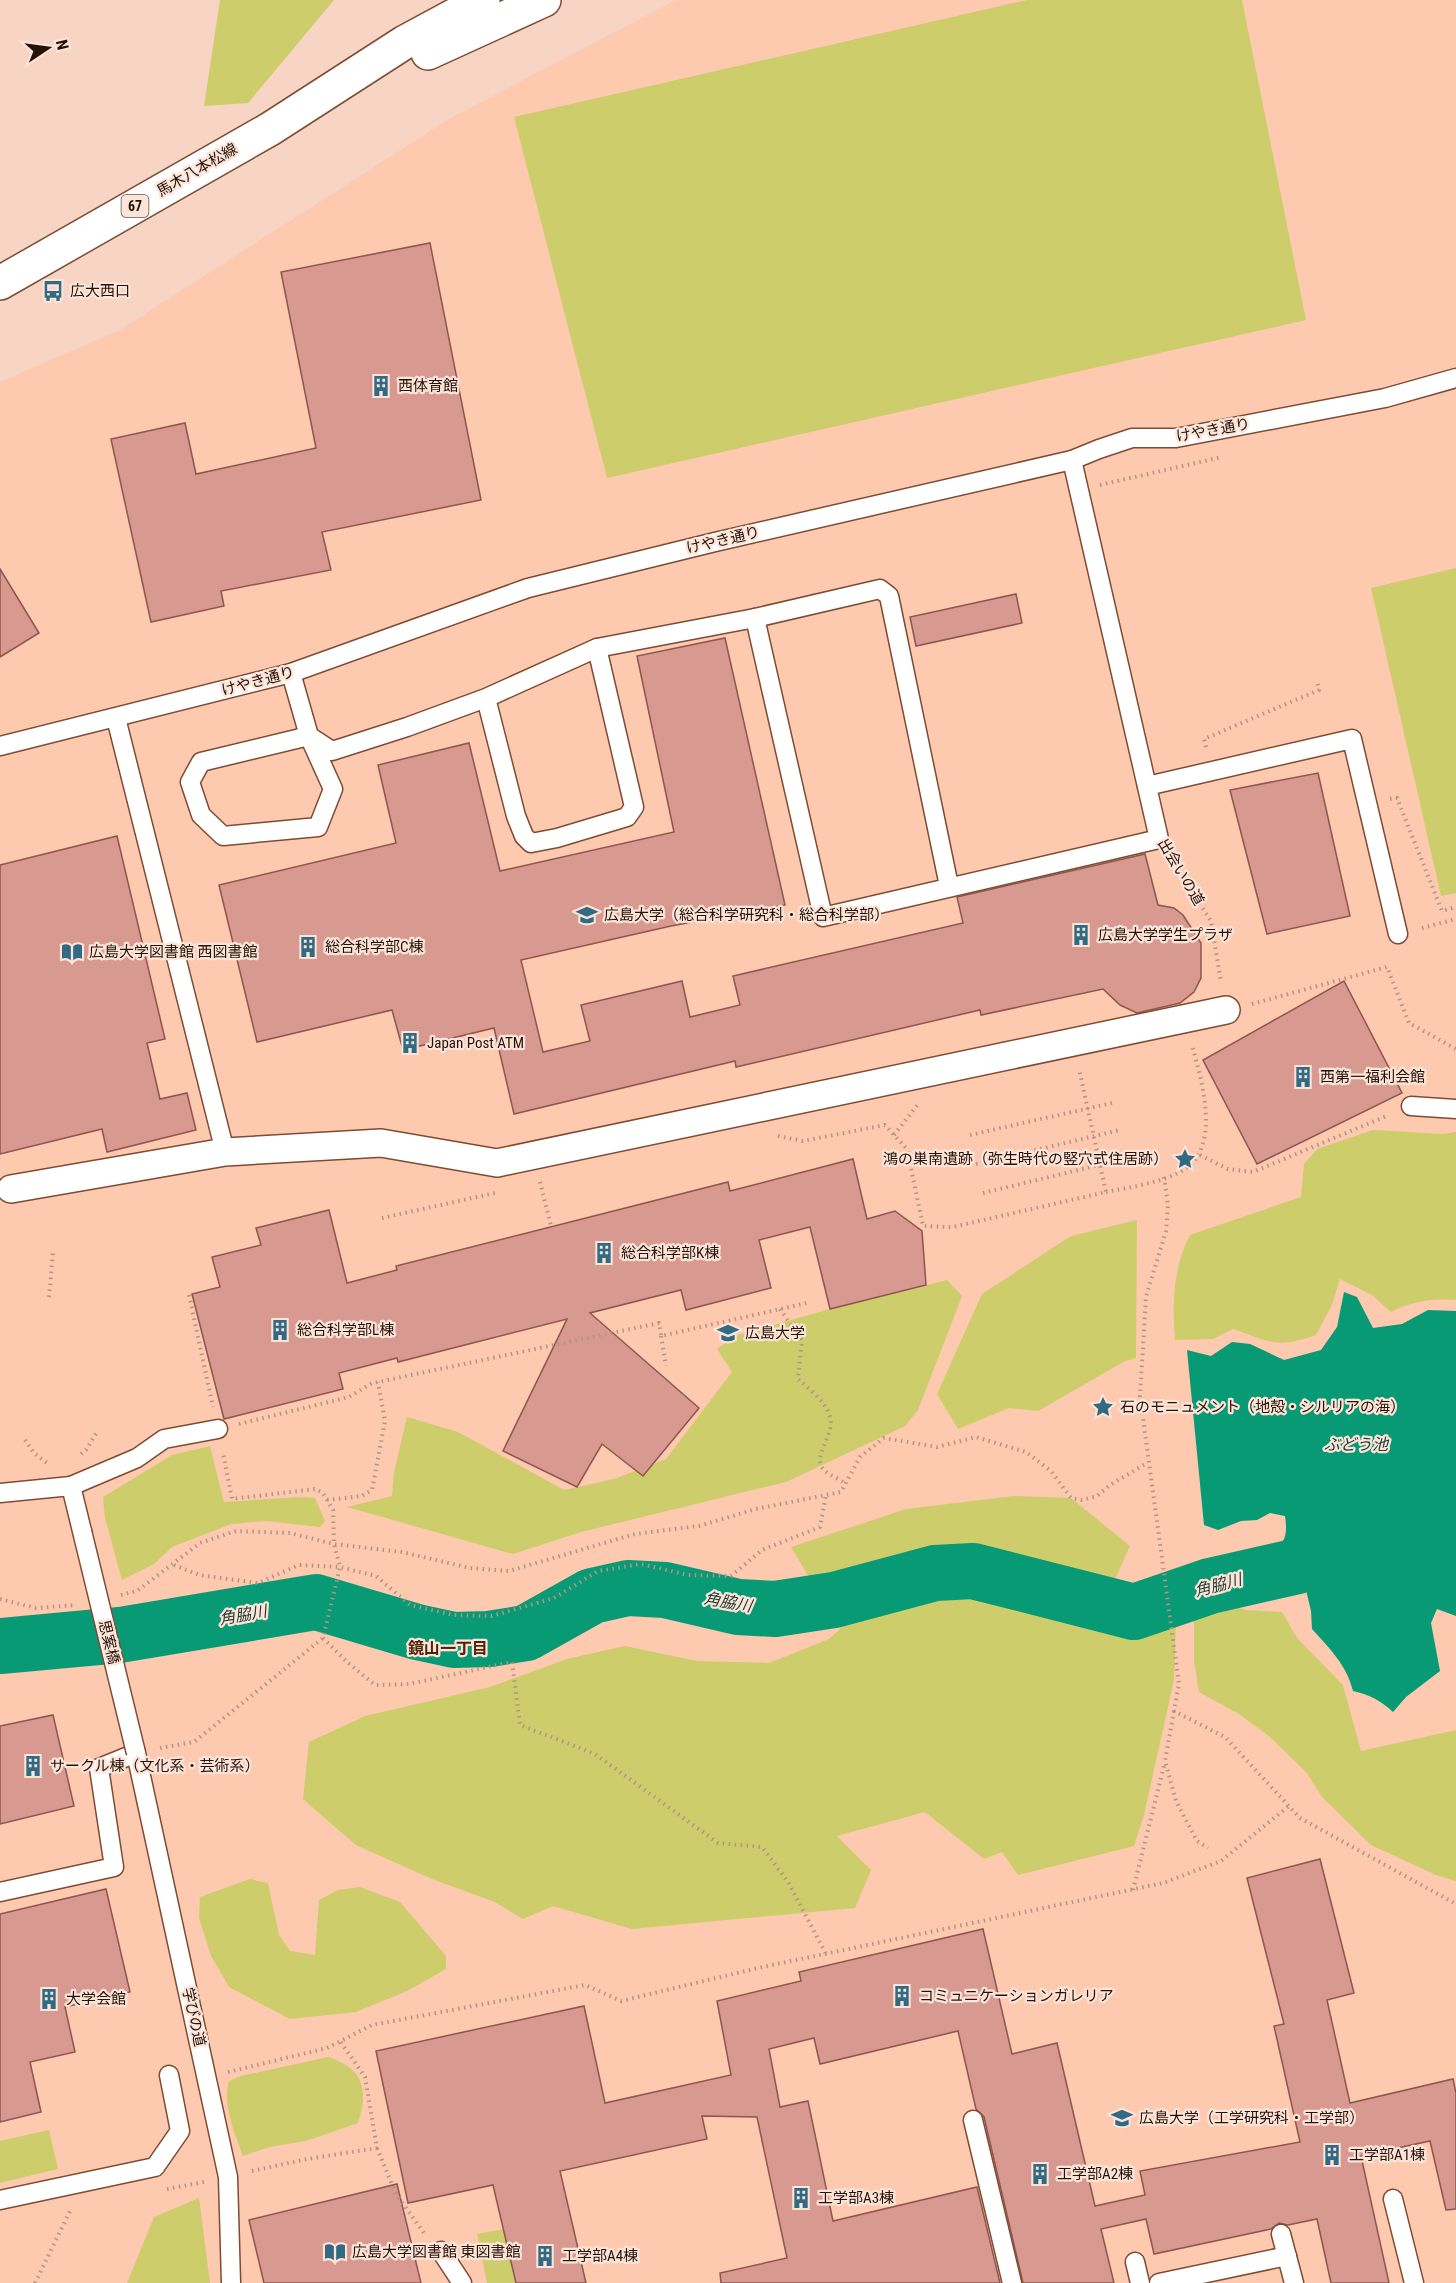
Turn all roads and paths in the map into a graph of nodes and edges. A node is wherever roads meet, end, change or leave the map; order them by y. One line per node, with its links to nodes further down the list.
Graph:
1 (483, 0): 3 (main road, 馬木八本松線 / 67)
2 (544, 0): 3 (main road, 馬木八本松線 / 67)
3 (270, 129): 4 (main road, 馬木八本松線 / 67)
4 (0, 282)
5 (1456, 378): 6 (lane, けやき通り)
6 (1072, 460): 9 (lane, けやき通り); 16 (lane, 出会いの道)
7 (755, 618): 8 (lane); 18 (lane); 18 (lane)
8 (597, 648): 11 (lane); 11 (lane)
9 (291, 673): 12 (lane, けやき通り); 13 (lane)
10 (1317, 681): 15 (path)
11 (486, 698): 13 (lane)
12 (116, 718): 14 (lane, けやき通り); 37 (lane)
13 (309, 736): 13 (lane)
14 (0, 746)
15 (1206, 749)
16 (1147, 786): 17 (lane, 出会いの道); 22 (lane)
17 (1159, 839): 18 (lane); 23 (path, 出会いの道)
18 (949, 886)
19 (1456, 907): 20 (path)
20 (1442, 911)
21 (1456, 919): 22 (path)
22 (1398, 934)
23 (1226, 1010): 24 (street); 26 (path)
24 (1184, 1019): 25 (street); 39 (path)
25 (1073, 1042): 30 (path); 38 (street)
26 (1456, 1049)
27 (1112, 1103): 30 (path)
28 (1411, 1106): 31 (lane); 39 (path)
29 (917, 1107): 35 (path)
30 (1088, 1109): 34 (path); 36 (path)
31 (1456, 1109)
32 (1120, 1130): 36 (path)
33 (771, 1134): 35 (path)
34 (970, 1135)
35 (894, 1136): 49 (path)
36 (1093, 1136): 41 (path); 42 (path)
37 (225, 1152): 38 (street); 47 (street)
38 (533, 1155): 45 (path)
39 (1200, 1155): 43 (path)
40 (1128, 1158): 42 (path)
41 (976, 1164)
42 (1100, 1164): 49 (path); 50 (path)
43 (1164, 1177): 49 (path); 65 (path)
44 (552, 1181): 45 (path)
45 (540, 1184): 46 (path); 52 (path)
46 (529, 1186)
47 (5, 1190)
48 (506, 1191): 51 (path)
49 (1106, 1192)
50 (983, 1193)
51 (382, 1218)
52 (551, 1226)
53 (53, 1252): 55 (path)
54 (189, 1295): 62 (path)
55 (49, 1297)
56 (807, 1303): 57 (path)
57 (780, 1308): 58 (path); 67 (path)
58 (661, 1336): 59 (path); 60 (path)
59 (666, 1366)
60 (378, 1382): 62 (path); 71 (path)
61 (98, 1430): 64 (path)
62 (218, 1430): 68 (lane); 71 (path)
63 (25, 1440): 66 (path)
64 (78, 1456)
65 (1147, 1463): 67 (path); 79 (path)
66 (54, 1464)
67 (845, 1483): 70 (path)
68 (71, 1486): 69 (lane); 80 (lane, 思案橋, bridge)
69 (0, 1493)
70 (826, 1495): 72 (path); 74 (path)
71 (327, 1500): 72 (path)
72 (334, 1544): 73 (path); 74 (path)
73 (174, 1565): 74 (path); 75 (path)
74 (340, 1567): 78 (path)
75 (116, 1596)
76 (0, 1599): 77 (path)
77 (83, 1604)
78 (323, 1638): 80 (path); 87 (path)
79 (1173, 1712): 81 (path); 82 (path)
80 (136, 1753): 85 (lane); 90 (lane, 学びの道)
81 (1165, 1761): 83 (path); 84 (path)
82 (1289, 1806): 84 (path); 86 (path)
83 (1208, 1848)
84 (1133, 1890): 87 (path)
85 (0, 1892)
86 (1456, 1904)
87 (826, 1954): 88 (path)
88 (340, 2041): 90 (path); 92 (path)
89 (169, 2075): 96 (lane)
90 (207, 2077): 93 (lane, 学びの道)
91 (973, 2120): 105 (lane)
92 (376, 2148): 93 (path); 99 (path)
93 (228, 2177): 94 (path); 103 (lane, 学びの道)
94 (161, 2190)
95 (1393, 2199): 109 (lane)
96 (0, 2200)
97 (72, 2207): 102 (path)
98 (1281, 2234): 100 (lane)
99 (441, 2251): 104 (lane)
100 (1287, 2256): 107 (lane); 108 (lane)
101 (1135, 2262): 106 (lane)
102 (35, 2283)
103 (231, 2283)
104 (462, 2283)
105 (1012, 2283)
106 (1140, 2283)
107 (1159, 2283)
108 (1294, 2283)
109 (1413, 2283)

